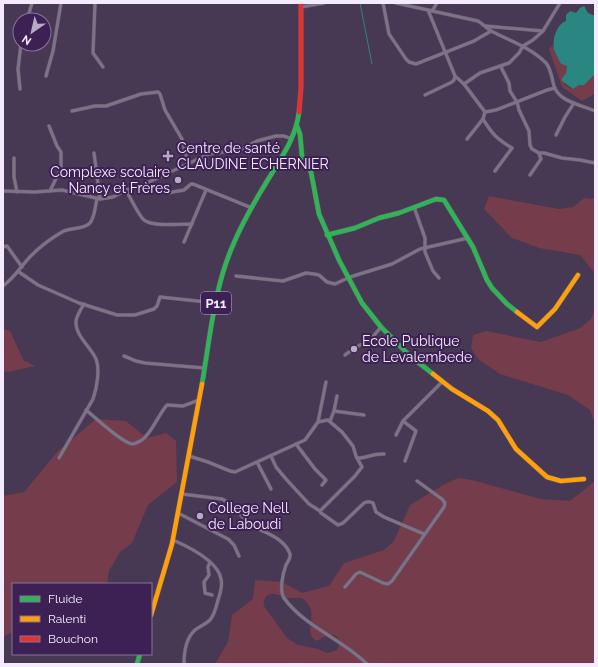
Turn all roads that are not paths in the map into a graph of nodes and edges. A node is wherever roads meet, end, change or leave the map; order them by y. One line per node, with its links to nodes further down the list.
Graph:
1 (61, 3): 19 (street)
2 (95, 3): 17 (street)
3 (324, 3): 8 (street)
4 (383, 3): 16 (street)
5 (396, 3): 9 (street)
6 (437, 3): 10 (street)
7 (560, 3): 13 (street)
8 (301, 5): 32 (street, P11)
9 (428, 10): 10 (street); 16 (street)
10 (432, 11): 11 (street)
11 (485, 26): 12 (street); 13 (street)
12 (491, 31): 14 (street); 16 (street)
13 (543, 31): 14 (street)
14 (523, 46): 18 (street); 22 (street)
15 (20, 52): 23 (street)
16 (446, 52): 20 (street)
17 (103, 67)
18 (501, 67): 21 (street); 25 (street)
19 (46, 76)
20 (455, 76): 21 (street); 24 (street)
21 (464, 84): 29 (street)
22 (555, 88): 25 (street); 26 (street)
23 (20, 89)
24 (425, 95)
25 (517, 102): 29 (street); 37 (street)
26 (574, 103): 27 (street); 33 (street)
27 (595, 110)
28 (72, 111): 39 (street)
29 (486, 112): 30 (street)
30 (483, 119): 35 (street); 41 (street)
31 (49, 126): 46 (street)
32 (297, 126): 34 (street, P11); 53 (street)
33 (556, 135)
34 (292, 139): 39 (street); 51 (street, P11)
35 (467, 139)
36 (94, 153): 49 (street)
37 (540, 153): 40 (street); 42 (street)
38 (14, 158): 47 (street)
39 (188, 163): 43 (street)
40 (595, 163)
41 (495, 171)
42 (530, 175)
43 (126, 190): 49 (street); 52 (street)
44 (206, 190): 48 (street); 51 (street); 52 (street)
45 (3, 191): 47 (street)
46 (50, 191): 47 (street); 49 (street)
47 (16, 192)
48 (167, 193)
49 (98, 199): 58 (street)
50 (414, 207): 53 (street); 54 (street); 57 (street)
51 (252, 208): 65 (street, P11)
52 (192, 224): 55 (street)
53 (328, 235): 62 (street)
54 (468, 238): 57 (street); 60 (street)
55 (184, 242)
56 (3, 246): 58 (street)
57 (424, 247): 62 (street); 63 (street)
58 (22, 267): 59 (street)
59 (19, 272): 64 (street); 66 (street)
60 (578, 275)
61 (236, 276): 62 (street)
62 (350, 277): 67 (street)
63 (439, 278)
64 (3, 286)
65 (216, 303): 66 (street); 70 (street, P11)
66 (84, 304): 75 (street)
67 (381, 327): 68 (street); 72 (street)
68 (345, 355)
69 (124, 356): 70 (street)
70 (204, 368): 74 (street, P11)
71 (326, 382): 79 (street)
72 (442, 382): 80 (street); 90 (street)
73 (337, 396): 76 (street)
74 (199, 400): 75 (street); 84 (street, P11)
75 (86, 410): 86 (street)
76 (334, 411): 77 (street); 78 (street)
77 (364, 415)
78 (330, 421): 79 (street); 87 (street)
79 (318, 422): 82 (street)
80 (403, 422): 81 (street); 88 (street)
81 (396, 435)
82 (296, 444): 85 (street); 92 (street)
83 (384, 454): 87 (street)
84 (188, 456): 89 (street); 94 (street, P11)
85 (271, 456): 89 (street); 95 (street)
86 (59, 458)
87 (357, 458): 95 (street)
88 (405, 461)
89 (257, 462): 93 (street)
90 (584, 479)
91 (416, 481): 97 (street)
92 (322, 485)
93 (271, 489)
94 (182, 494): 96 (street, P11); 105 (street)
95 (320, 511): 97 (street)
96 (178, 512): 98 (street, P11); 99 (street)
97 (424, 534): 101 (street)
98 (173, 540): 100 (street); 103 (street, P11)
99 (239, 556)
100 (210, 562): 102 (street); 104 (street)
101 (345, 587)
102 (212, 595)
103 (152, 612)
104 (184, 664)
105 (368, 664)

